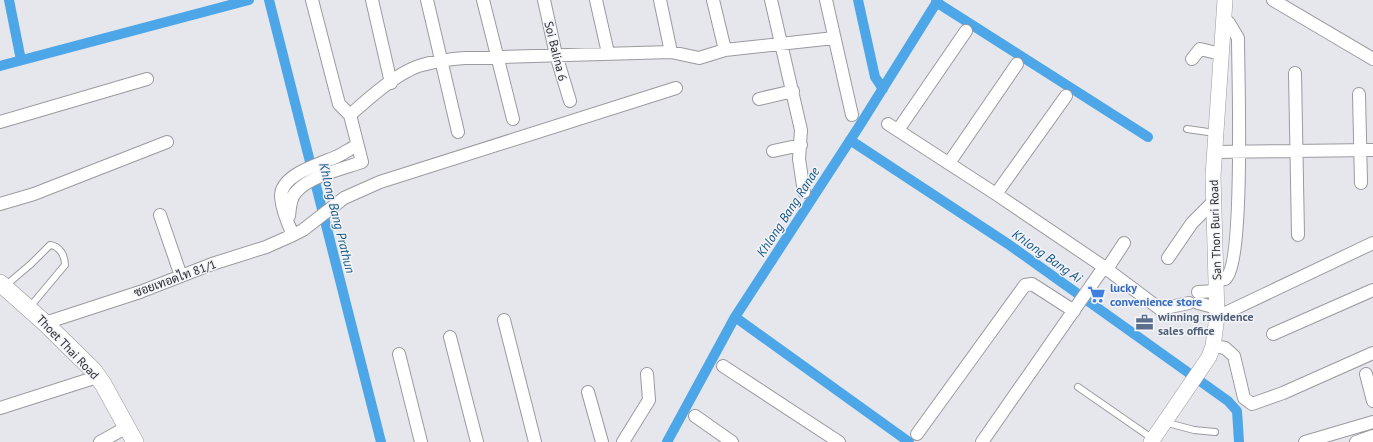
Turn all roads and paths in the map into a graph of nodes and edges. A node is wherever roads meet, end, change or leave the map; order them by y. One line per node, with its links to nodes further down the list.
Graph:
1 (312, 0): 36 (street)
2 (372, 0): 29 (street)
3 (427, 0): 25 (street)
4 (483, 0): 22 (street)
5 (544, 0): 21 (street, Soi Balina 6)
6 (596, 0): 19 (street)
7 (660, 0): 18 (street)
8 (713, 0): 17 (street)
9 (771, 0): 16 (street)
10 (826, 0): 15 (street)
11 (1225, 0): 13 (street, San Thon Buri Road)
12 (1273, 0): 24 (street)
13 (1224, 18): 20 (street, San Thon Buri Road); 51 (street)
14 (966, 31): 53 (street)
15 (834, 38): 16 (street); 37 (street)
16 (782, 44): 17 (street); 31 (street)
17 (725, 50): 18 (street)
18 (671, 52): 19 (street)
19 (608, 53): 21 (street)
20 (1221, 54): 23 (street); 42 (street, San Thon Buri Road)
21 (556, 55): 22 (street); 35 (street, Soi Balina 6)
22 (496, 57): 25 (street); 38 (street)
23 (1192, 59)
24 (1373, 59)
25 (441, 60): 29 (street); 41 (street)
26 (1017, 64): 53 (street)
27 (1295, 73): 49 (street)
28 (147, 79): 39 (street)
29 (391, 83): 36 (street)
30 (676, 88): 62 (street, ซอยเทอดไท 81/1)
31 (793, 91): 34 (street); 44 (street)
32 (1359, 94): 46 (street)
33 (1066, 96): 57 (street)
34 (759, 99)
35 (570, 101)
36 (350, 115): 45 (street)
37 (852, 115)
38 (513, 119)
39 (0, 122)
40 (1187, 129): 42 (lane)
41 (458, 132)
42 (1215, 133): 50 (street, San Thon Buri Road)
43 (166, 142): 59 (street)
44 (801, 145): 48 (street); 56 (street)
45 (356, 146): 52 (street); 54 (street)
46 (1360, 150): 47 (street); 49 (street); 55 (street)
47 (1373, 150)
48 (773, 151)
49 (1297, 151): 51 (street); 63 (street)
50 (1214, 152): 51 (street); 58 (street, San Thon Buri Road)
51 (1238, 152): 68 (street)
52 (337, 157): 54 (street); 61 (street)
53 (949, 163): 57 (street)
54 (341, 169): 61 (street)
55 (1361, 183)
56 (804, 192)
57 (996, 194): 69 (street)
58 (1214, 201): 66 (street, San Thon Buri Road); 67 (street)
59 (0, 204)
60 (160, 215): 70 (street)
61 (288, 224): 62 (street)
62 (293, 235): 70 (street, ซอยเทอดไท 81/1)
63 (1298, 235)
64 (1124, 243): 69 (street)
65 (1373, 244): 77 (street)
66 (1216, 248): 68 (street); 72 (street, San Thon Buri Road)
67 (1168, 258)
68 (1233, 260): 72 (street)
69 (1106, 268): 74 (street); 75 (street)
70 (182, 276): 79 (street, ซอยเทอดไท 81/1)
71 (2, 285): 76 (main road, Thoet Thai Road); 76 (lane)
72 (1217, 286): 74 (street); 77 (street, San Thon Buri Road)
73 (1373, 290): 80 (street)
74 (1194, 298): 77 (street)
75 (1080, 302): 98 (street); 111 (street)
76 (29, 309): 79 (main road, Thoet Thai Road)
77 (1217, 313): 82 (street, San Thon Buri Road)
78 (504, 320): 106 (street)
79 (45, 323): 88 (main road, Thoet Thai Road)
80 (1273, 334)
81 (450, 337): 105 (street)
82 (1213, 346): 84 (street); 94 (street, San Thon Buri Road)
83 (399, 354): 104 (street)
84 (1373, 354)
85 (723, 366): 110 (street)
86 (647, 374): 108 (street)
87 (1366, 374): 91 (street)
88 (98, 377): 92 (street); 96 (main road, Thoet Thai Road)
89 (1078, 387): 101 (lane)
90 (588, 392): 107 (street)
91 (1373, 401)
92 (0, 408)
93 (695, 416): 109 (street)
94 (1164, 422): 97 (lane); 101 (street, San Thon Buri Road)
95 (1373, 422): 100 (street)
96 (127, 427): 102 (street); 103 (main road, Thoet Thai Road)
97 (1216, 432)
98 (916, 434)
99 (1373, 436): 113 (street)
100 (1319, 440): 112 (street)
101 (1152, 441)
102 (100, 442)
103 (135, 442)
104 (421, 442)
105 (477, 442)
106 (535, 442)
107 (602, 442)
108 (623, 442)
109 (732, 442)
110 (840, 442)
111 (982, 442)
112 (1305, 442)
113 (1356, 442)

